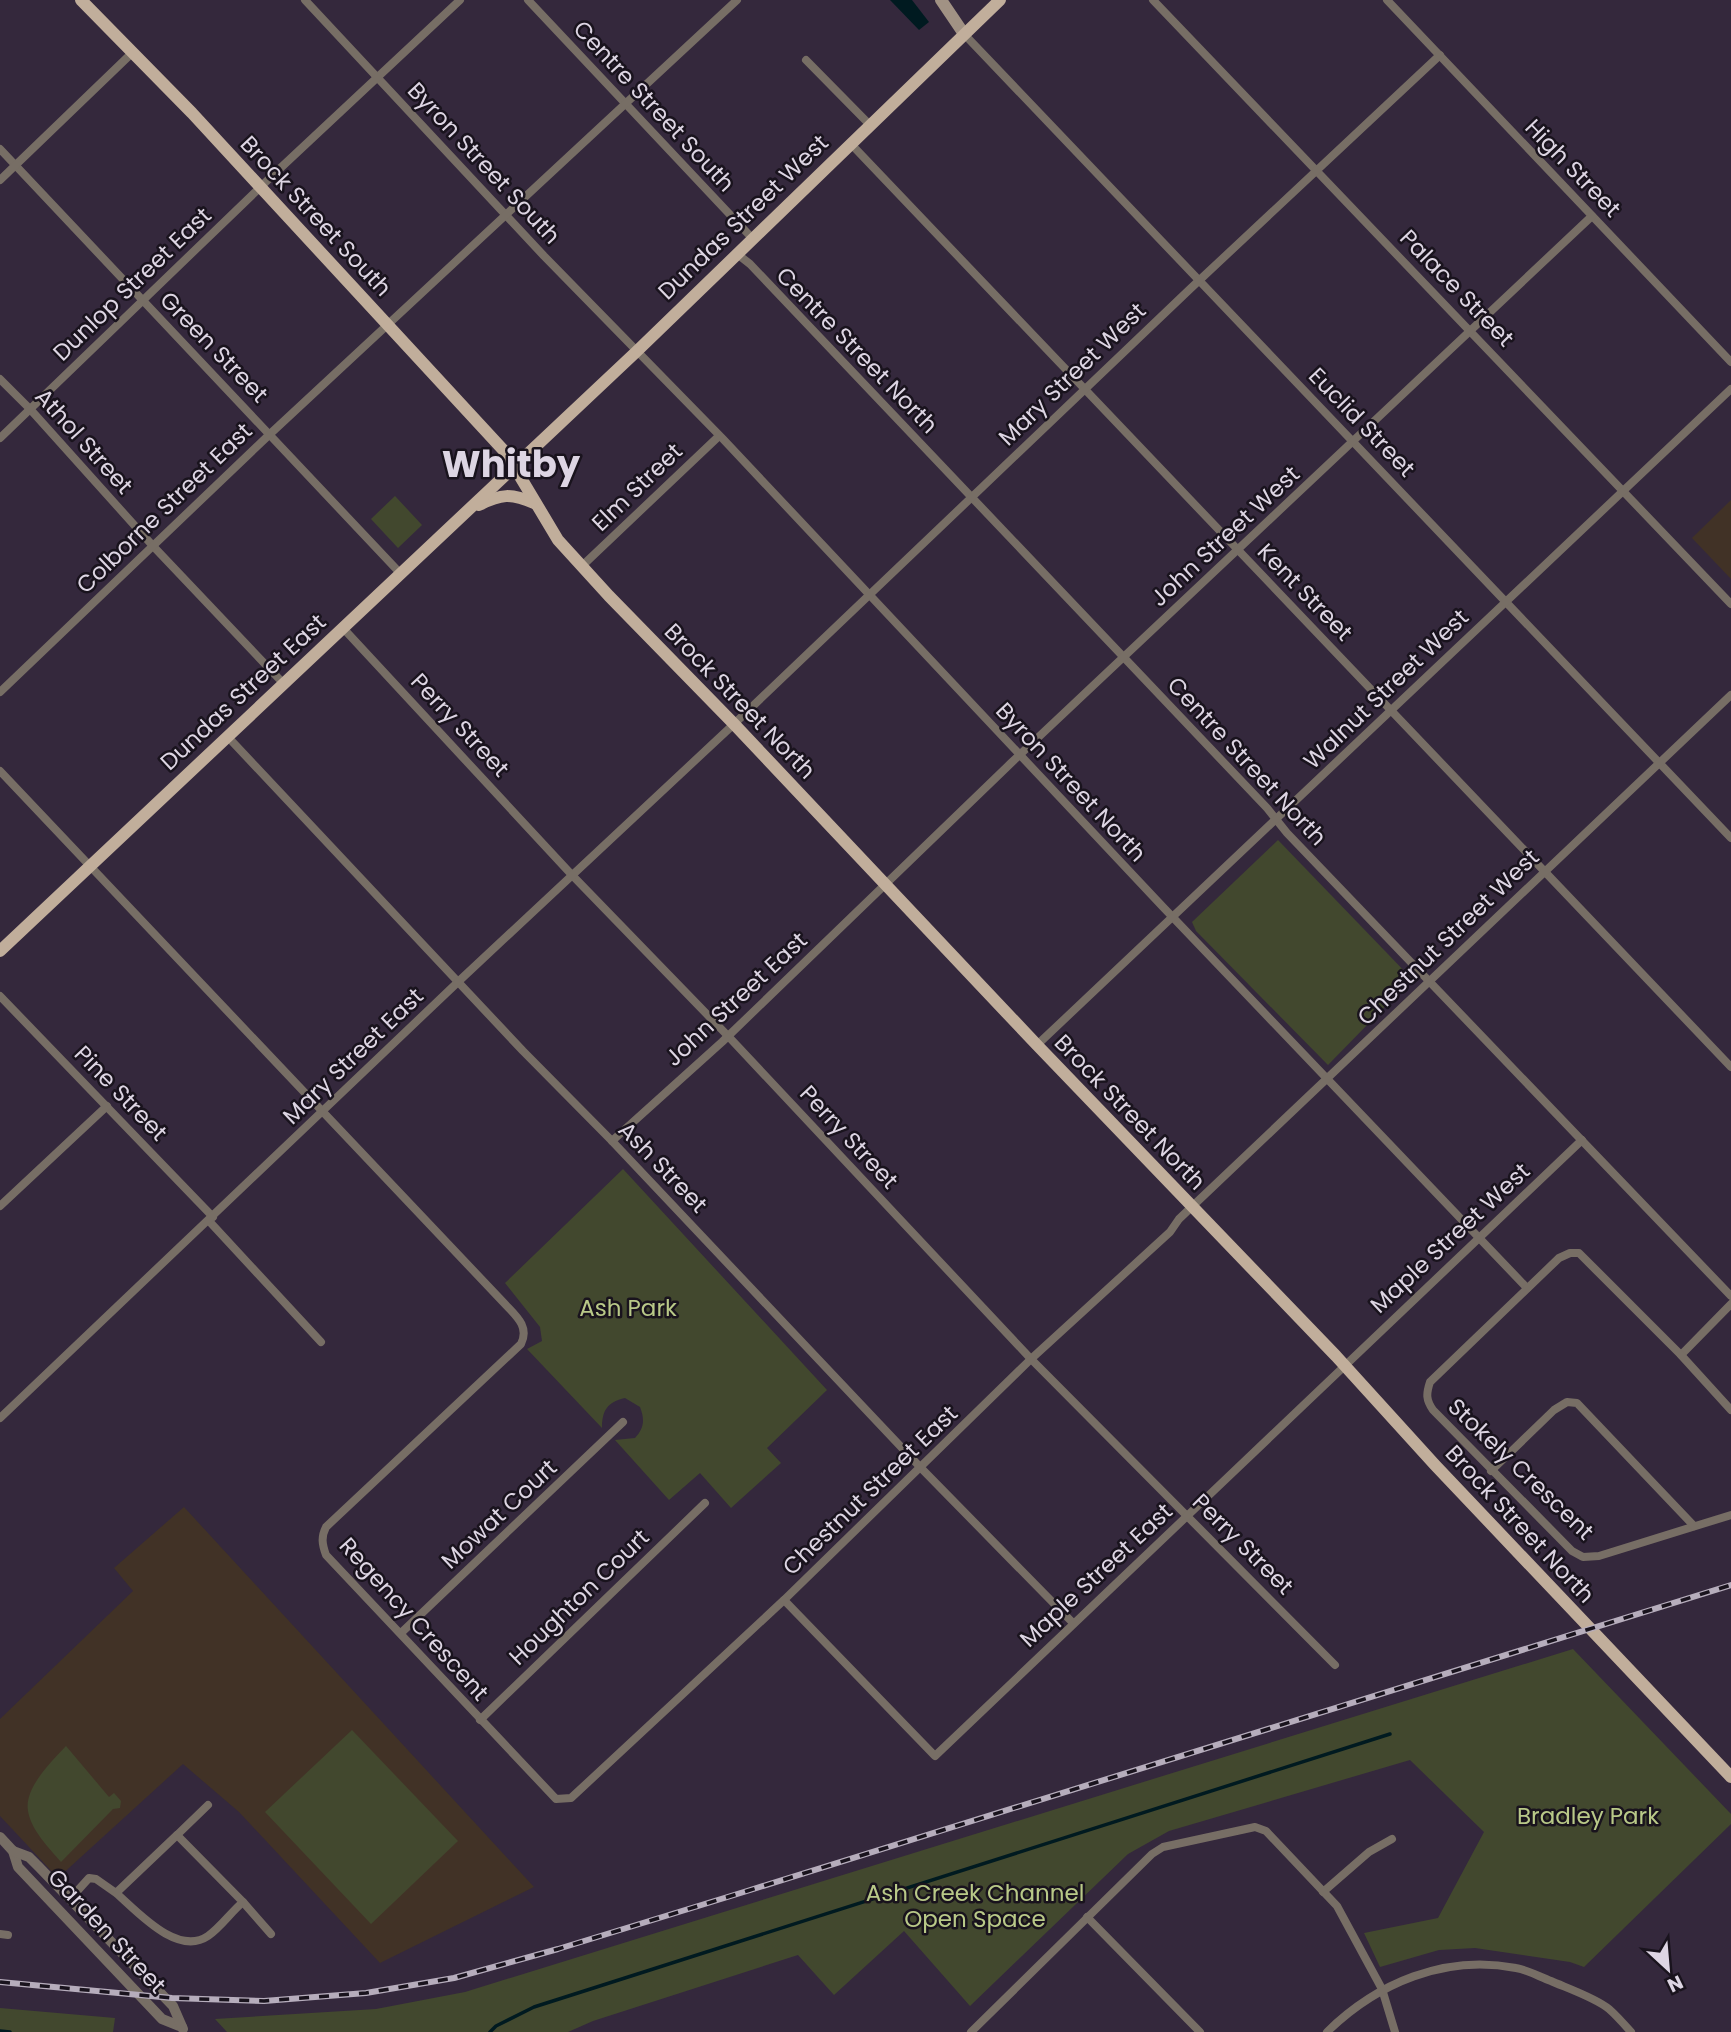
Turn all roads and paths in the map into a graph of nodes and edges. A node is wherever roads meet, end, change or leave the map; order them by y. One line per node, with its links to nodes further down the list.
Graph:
1 (81, 0): 11 (main road, Brock Street South)
2 (305, 0): 14 (street, Byron Street South)
3 (460, 0): 14 (street, Dunlop Street East)
4 (528, 0): 15 (street, Centre Street South)
5 (737, 0): 15 (street, Colborne Street East)
6 (940, 0): 10 (main road)
7 (1000, 0): 10 (main road, Dundas Street West)
8 (1153, 0): 20 (street, Palace Street)
9 (1387, 0): 12 (street, High Street)
10 (964, 34): 16 (main road, Dundas Street West); 27 (street, Euclid Street)
11 (133, 52): 19 (street); 22 (main road, Brock Street South)
12 (1440, 55): 20 (street, Mary Street West); 24 (street, High Street)
13 (806, 60): 16 (street)
14 (378, 76): 22 (street, Dunlop Street East); 23 (street, Byron Street South)
15 (625, 103): 23 (street, Colborne Street East); 25 (street, Centre Street South)
16 (870, 125): 17 (main road, Dundas Street West)
17 (850, 144): 25 (main road, Dundas Street West); 34 (street, Kent Street)
18 (0, 149): 19 (street, Green Street)
19 (16, 165): 21 (street); 28 (street, Green Street)
20 (1317, 170): 27 (street, Mary Street West); 30 (street, Palace Street)
21 (0, 180)
22 (260, 187): 28 (street, Dunlop Street East); 29 (main road, Brock Street South)
23 (507, 214): 29 (street, Colborne Street East); 31 (street, Byron Street South)
24 (1592, 216): 30 (street, John Street West); 32 (street, High Street)
25 (752, 238): 26 (main road, Dundas Street West)
26 (736, 253): 31 (main road, Dundas Street West); 43 (street, Centre Street North)
27 (1199, 281): 34 (street, Mary Street West); 40 (street, Euclid Street)
28 (143, 302): 36 (street, Dunlop Street East); 37 (street, Green Street)
29 (388, 325): 37 (street, Colborne Street East); 41 (main road, Brock Street South)
30 (1471, 331): 40 (street, John Street West); 42 (street, Palace Street)
31 (636, 352): 38 (street, Byron Street North); 41 (main road, Dundas Street West)
32 (1731, 362)
33 (0, 379): 36 (street, Athol Street)
34 (1086, 389): 43 (street, Mary Street West); 47 (street, Kent Street)
35 (1731, 389): 42 (street, Walnut Street West)
36 (30, 409): 39 (street, Dunlop Street East); 46 (street, Athol Street)
37 (270, 434): 46 (street, Colborne Street East); 49 (street, Green Street)
38 (719, 436): 48 (street, Elm Street); 50 (street, Byron Street North)
39 (0, 438)
40 (1354, 441): 47 (street, John Street West); 51 (street, Euclid Street)
41 (515, 465): 44 (main road, Brock Street North); 45 (main road, Dundas Street East)
42 (1623, 491): 51 (street, Walnut Street West); 52 (street, Palace Street)
43 (971, 497): 50 (street, Mary Street West); 54 (street, Centre Street North)
44 (534, 503): 45 (main road); 48 (main road, Brock Street North)
45 (466, 512): 49 (main road, Dundas Street East)
46 (153, 546): 55 (street, Athol Street); 56 (street, Colborne Street East)
47 (1238, 550): 54 (street, John Street West); 58 (street, Kent Street)
48 (582, 566): 59 (main road, Brock Street North)
49 (400, 573): 53 (main road, Dundas Street East)
50 (868, 595): 59 (street, Mary Street West); 61 (street, Byron Street North)
51 (1506, 601): 58 (street, Walnut Street West); 62 (street, Euclid Street)
52 (1731, 604)
53 (342, 627): 55 (main road, Dundas Street East); 68 (street, Perry Street)
54 (1124, 657): 61 (street, John Street West); 64 (street, Centre Street North)
55 (283, 683): 60 (main road, Dundas Street East)
56 (0, 692)
57 (1731, 695): 62 (street, Chestnut Street West)
58 (1392, 711): 64 (street, Walnut Street West); 67 (street, Kent Street)
59 (734, 724): 68 (street, Mary Street East); 69 (main road, Brock Street North)
60 (227, 736): 66 (main road, Dundas Street East); 72 (street, Ash Street)
61 (1020, 755): 69 (street, John Street West); 70 (street, Byron Street North)
62 (1660, 763): 65 (street, Euclid Street); 67 (street, Chestnut Street West)
63 (0, 771): 66 (street)
64 (1276, 820): 70 (street, Walnut Street West); 73 (street, Centre Street North)
65 (1731, 838)
66 (89, 866): 71 (main road, Dundas Street East); 80 (street)
67 (1545, 871): 73 (street, Chestnut Street West); 77 (street, Kent Street)
68 (571, 874): 72 (street, Mary Street East); 75 (street, Perry Street)
69 (884, 884): 75 (street, John Street East); 76 (main road, Brock Street North)
70 (1174, 917): 76 (street, Walnut Street West); 78 (street, Byron Street North)
71 (0, 951)
72 (459, 981): 80 (street, Mary Street East); 82 (street, Ash Street)
73 (1430, 981): 78 (street, Chestnut Street West); 81 (street, Centre Street North)
74 (0, 996): 79 (street, Pine Street)
75 (728, 1036): 82 (street, John Street East); 92 (street, Perry Street)
76 (1037, 1045): 84 (main road, Brock Street North)
77 (1731, 1067)
78 (1326, 1079): 84 (street, Chestnut Street West); 86 (street, Byron Street North)
79 (107, 1106): 83 (street); 85 (street, Pine Street)
80 (323, 1112): 85 (street, Mary Street East); 105 (street, Regency Crescent)
81 (1582, 1140): 86 (street, Maple Street West); 88 (street, Centre Street North)
82 (612, 1141): 97 (street, Ash Street)
83 (0, 1206)
84 (1191, 1207): 92 (street, Chestnut Street East); 93 (main road, Brock Street North)
85 (211, 1219): 90 (street, Pine Street); 95 (street, Mary Street East)
86 (1479, 1238): 87 (street, Byron Street North); 93 (street, Maple Street West)
87 (1527, 1289): 91 (street, Stokely Crescent); 98 (street, Stokely Crescent)
88 (1731, 1296)
89 (1731, 1304): 91 (street)
90 (321, 1342)
91 (1681, 1355): 94 (street, Stokely Crescent)
92 (1031, 1359): 97 (street, Chestnut Street East); 101 (street, Perry Street)
93 (1345, 1365): 101 (street, Maple Street East); 108 (main road, Brock Street North)
94 (1731, 1410)
95 (0, 1418)
96 (623, 1422): 105 (street, Mowat Court)
97 (921, 1468): 103 (street, Chestnut Street East); 104 (street, Ash Street)
98 (1491, 1471): 102 (street, Stokely Crescent); 102 (street)
99 (705, 1503): 107 (street, Houghton Court)
100 (1731, 1515): 102 (street, Stokely Crescent)
101 (1187, 1516): 104 (street, Maple Street East); 106 (street, Perry Street)
102 (1694, 1526)
103 (784, 1600): 104 (street, Maple Street East); 109 (street, Chestnut Street East)
104 (1073, 1623)
105 (401, 1633): 107 (street, Regency Crescent)
106 (1335, 1665)
107 (480, 1720): 109 (street, Regency Crescent)
108 (1731, 1777)
109 (571, 1798)
110 (208, 1805): 111 (street)
111 (177, 1835): 116 (street); 119 (street)
112 (0, 1837): 114 (street, Garden Street)
113 (1392, 1839): 115 (street)
114 (13, 1851): 117 (street, Garden Street); 118 (street, Garden Street)
115 (1323, 1892): 120 (street); 122 (street)
116 (116, 1893): 118 (street); 119 (street)
117 (44, 1894): 118 (street); 123 (street, Garden Street)
118 (70, 1899): 123 (street, Garden Street)
119 (243, 1902): 121 (street)
120 (1087, 1917): 124 (street); 125 (street)
121 (271, 1934)
122 (1382, 1989): 126 (street); 127 (street); 128 (street)
123 (185, 2030)
124 (971, 2032)
125 (1200, 2032)
126 (1327, 2032)
127 (1395, 2032)
128 (1631, 2032)

